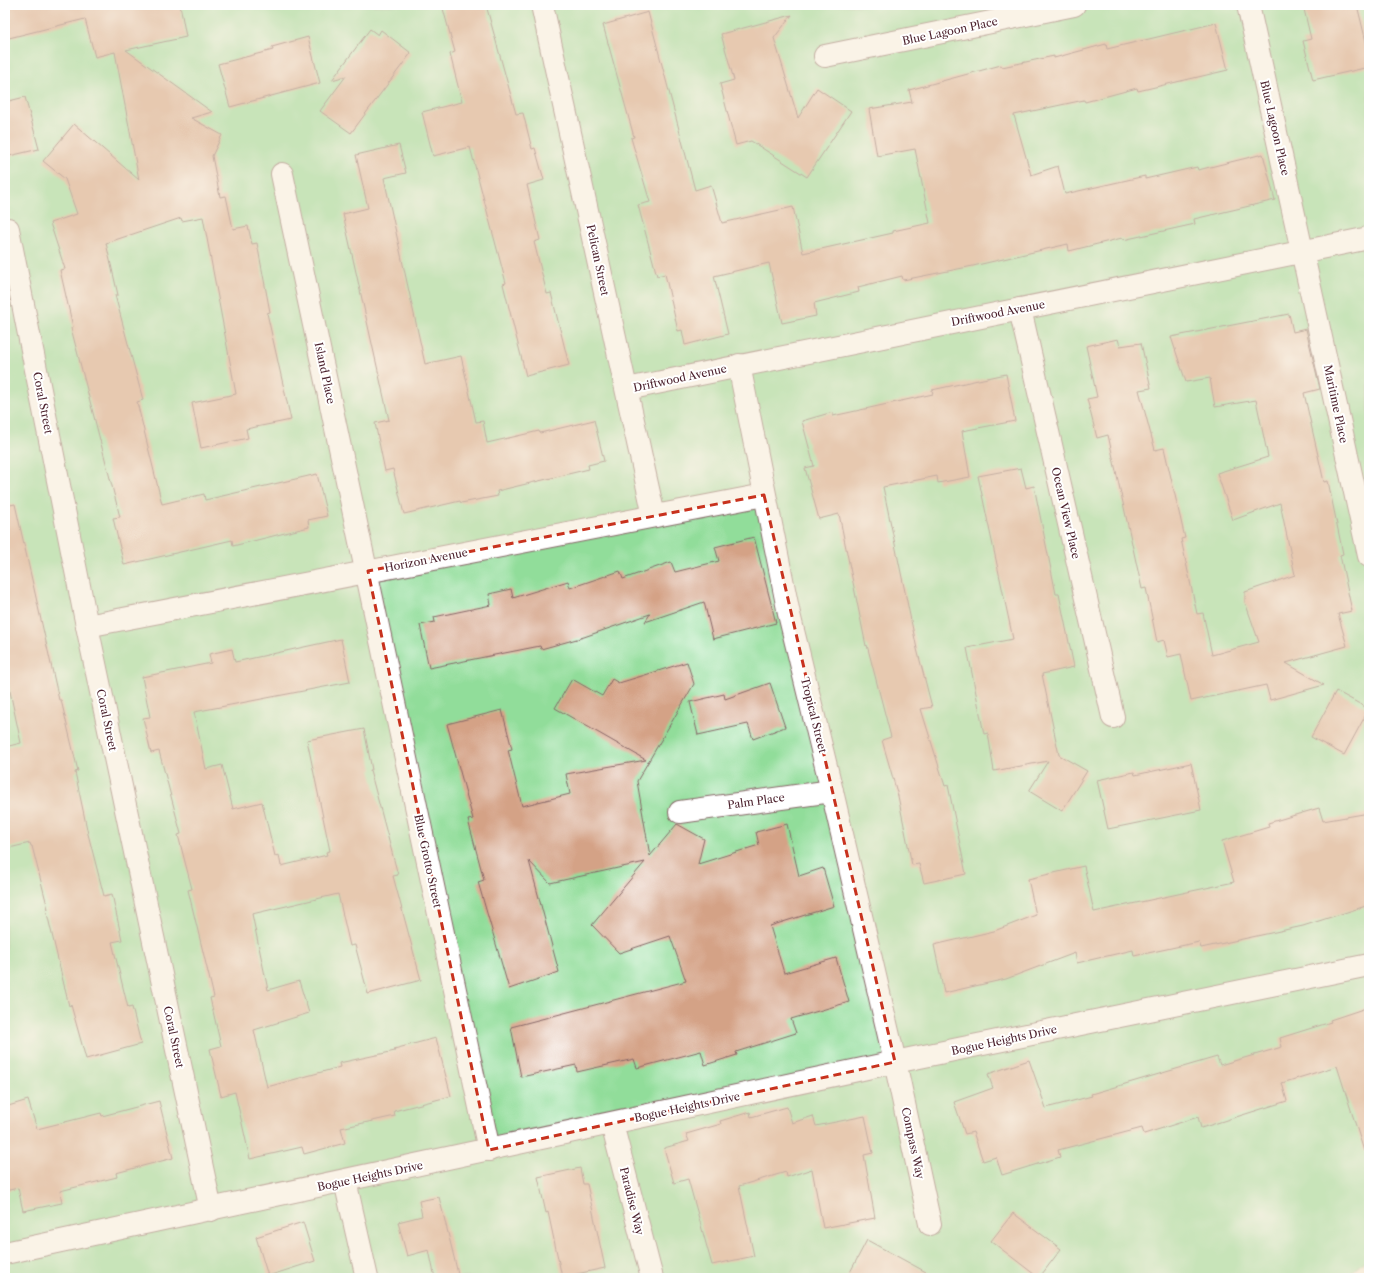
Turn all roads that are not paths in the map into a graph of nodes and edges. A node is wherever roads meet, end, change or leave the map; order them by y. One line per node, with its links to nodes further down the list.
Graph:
1 (542, 5): 11 (street, Pelican Street)
2 (1074, 5): 4 (street, Blue Lagoon Place)
3 (1248, 5): 8 (street, Blue Lagoon Place)
4 (825, 56)
5 (282, 174): 15 (street, Island Place)
6 (8, 229): 16 (street, Coral Street)
7 (1369, 238): 8 (street, Driftwood Avenue)
8 (1303, 252): 9 (street, Driftwood Avenue); 14 (street, Maritime Place)
9 (1020, 309): 10 (street, Driftwood Avenue); 17 (street, Ocean View Place)
10 (739, 366): 11 (street, Driftwood Avenue); 12 (street, Tropical Street)
11 (627, 389): 13 (street, Pelican Street)
12 (764, 495): 13 (street, Horizon Avenue); 18 (street, Tropical Street)
13 (654, 516): 15 (street, Horizon Avenue)
14 (1369, 556)
15 (368, 571): 16 (street, Horizon Avenue); 23 (street, Blue Grotto Street)
16 (87, 626): 25 (street, Coral Street)
17 (1113, 718)
18 (832, 791): 19 (street, Palm Place); 21 (street, Tropical Street)
19 (680, 812)
20 (1369, 965): 21 (street, Bogue Heights Drive)
21 (895, 1062): 22 (street, Bogue Heights Drive); 26 (street, Compass Way)
22 (612, 1124): 23 (street, Bogue Heights Drive); 29 (street, Paradise Way)
23 (489, 1150): 24 (street, Bogue Heights Drive)
24 (345, 1181): 25 (street, Bogue Heights Drive); 28 (street)
25 (211, 1210): 27 (street, Bogue Heights Drive)
26 (930, 1224)
27 (5, 1253)
28 (368, 1278)
29 (652, 1278)

